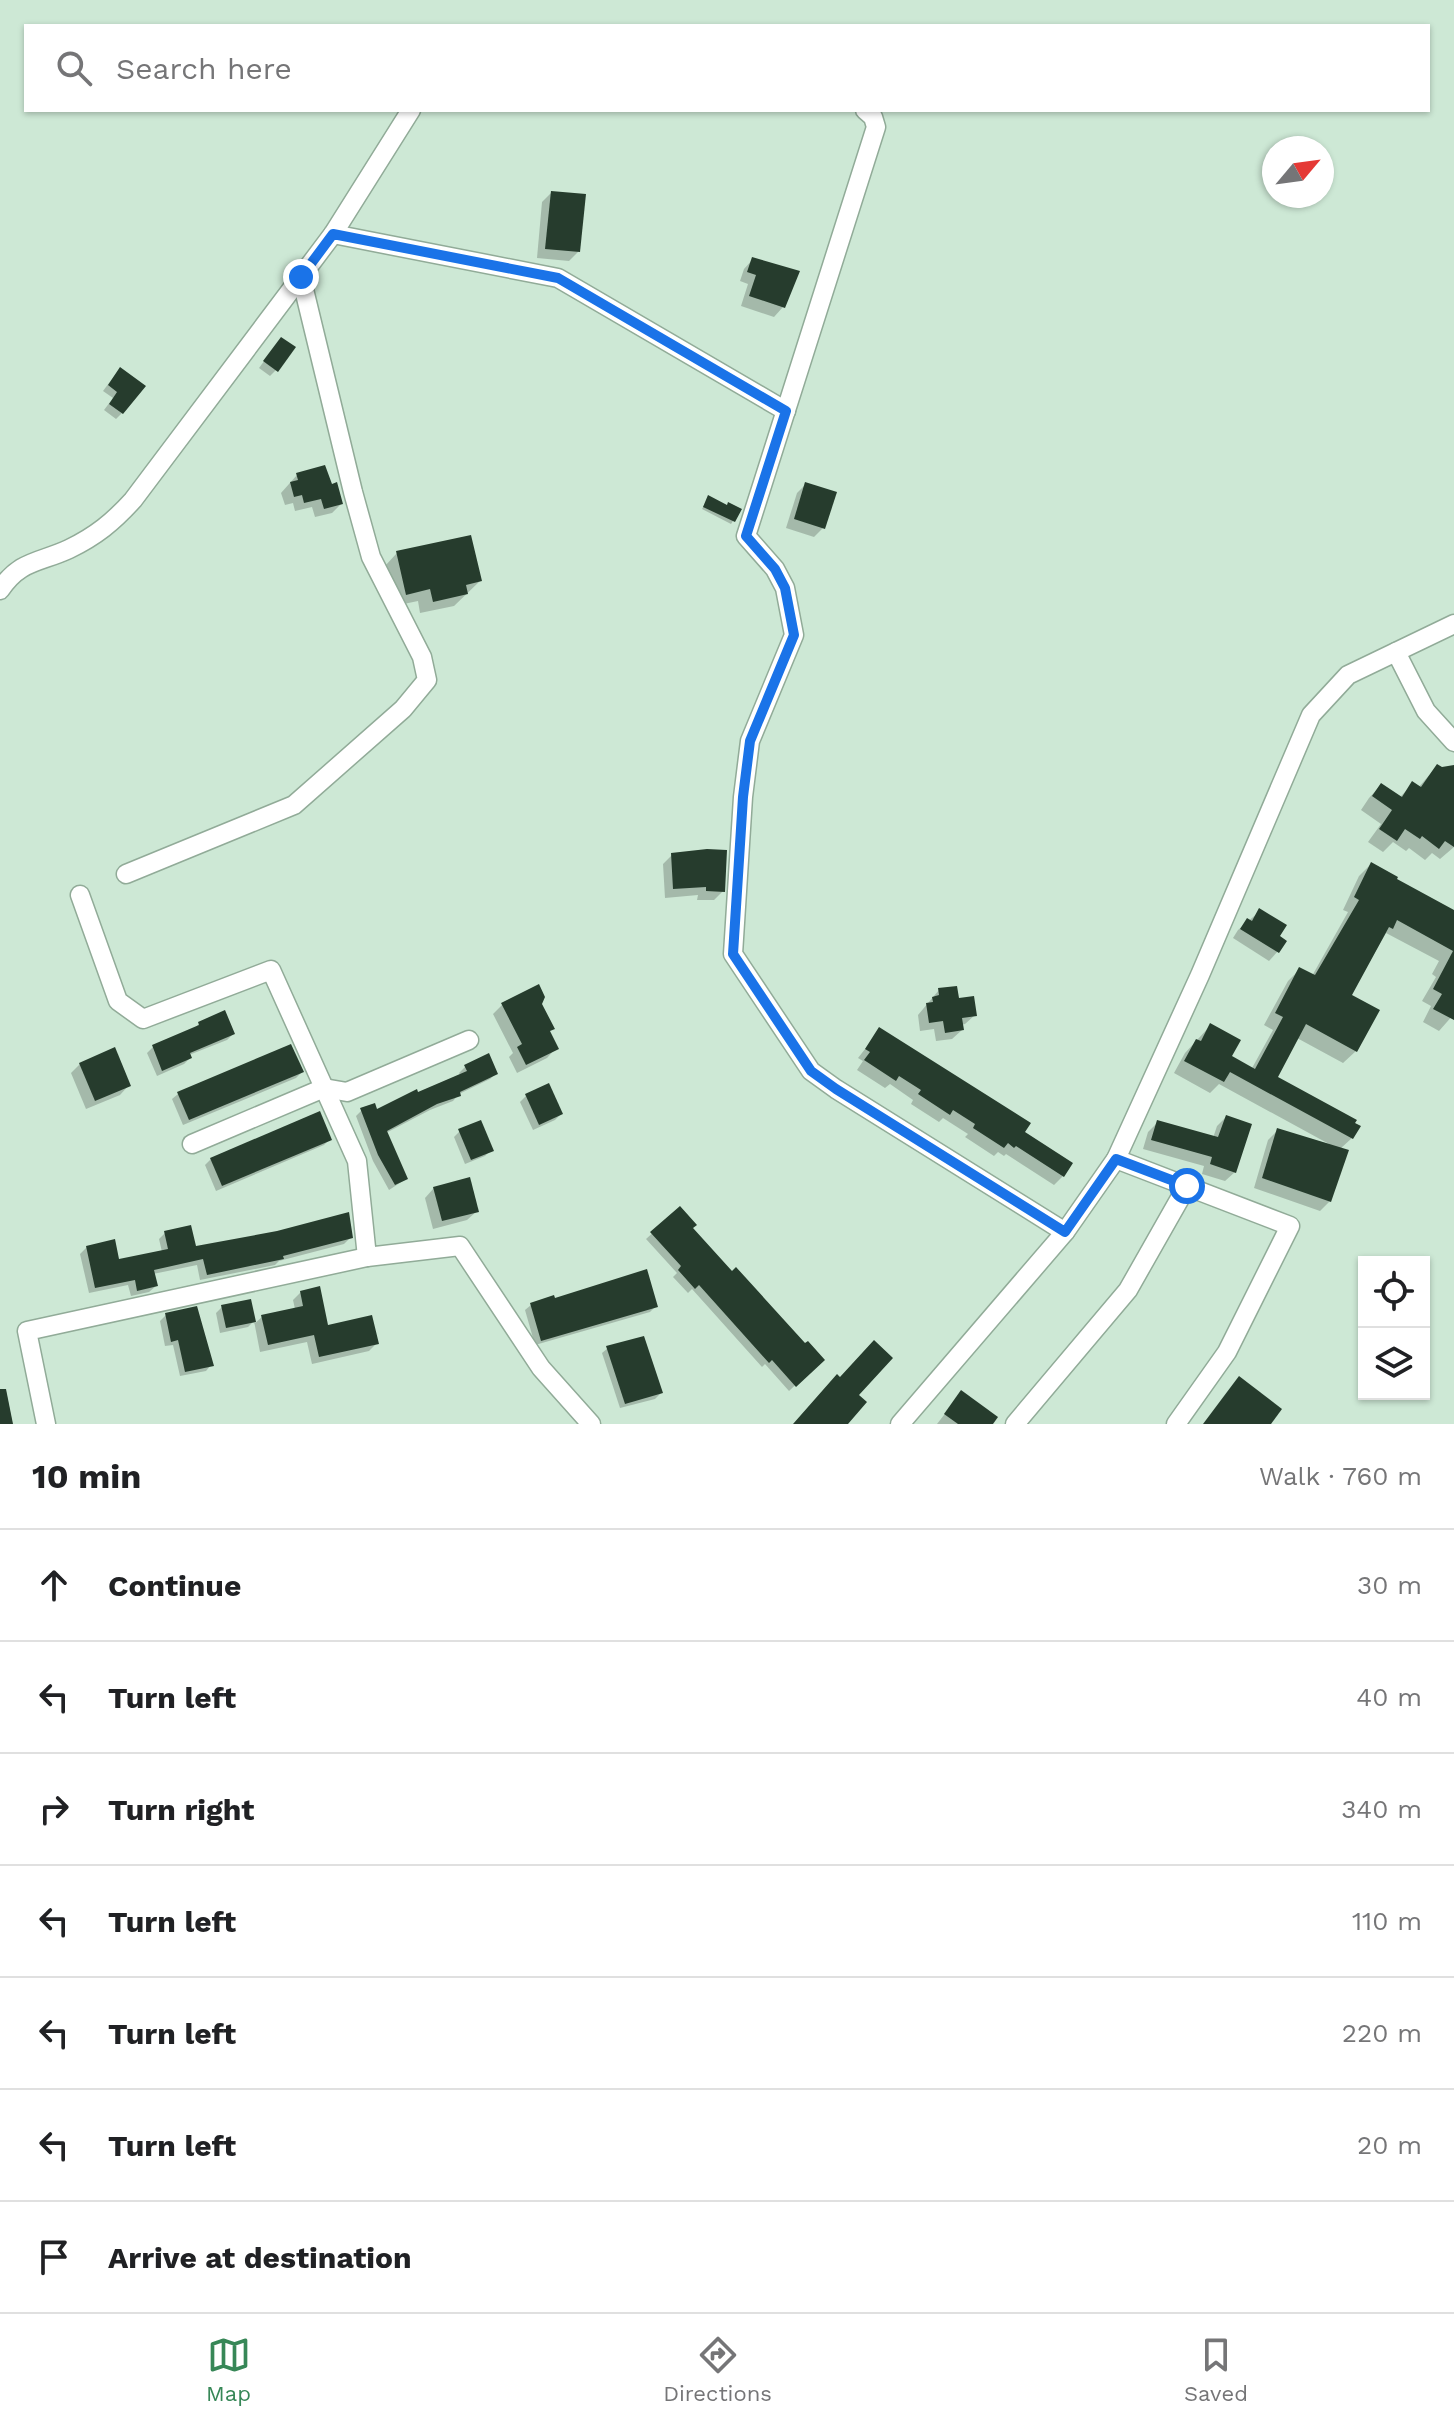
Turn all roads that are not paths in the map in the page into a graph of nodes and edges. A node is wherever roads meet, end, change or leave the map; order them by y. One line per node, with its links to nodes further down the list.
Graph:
1 (410, 112): 3 (street)
2 (867, 112): 5 (street)
3 (333, 234): 4 (street); 5 (street)
4 (301, 277): 6 (street); 10 (street)
5 (786, 411): 17 (street)
6 (0, 590)
7 (1454, 624): 8 (street)
8 (1396, 652): 9 (street); 15 (street)
9 (1454, 742)
10 (126, 874)
11 (80, 895): 13 (street)
12 (469, 1040): 13 (street)
13 (324, 1088): 14 (street); 18 (street)
14 (192, 1144)
15 (1116, 1159): 16 (street); 17 (street)
16 (1187, 1186): 22 (street); 23 (street)
17 (1065, 1232): 21 (street)
18 (367, 1257): 19 (street); 20 (street)
19 (46, 1424)
20 (591, 1424)
21 (900, 1424)
22 (1015, 1424)
23 (1176, 1424)

